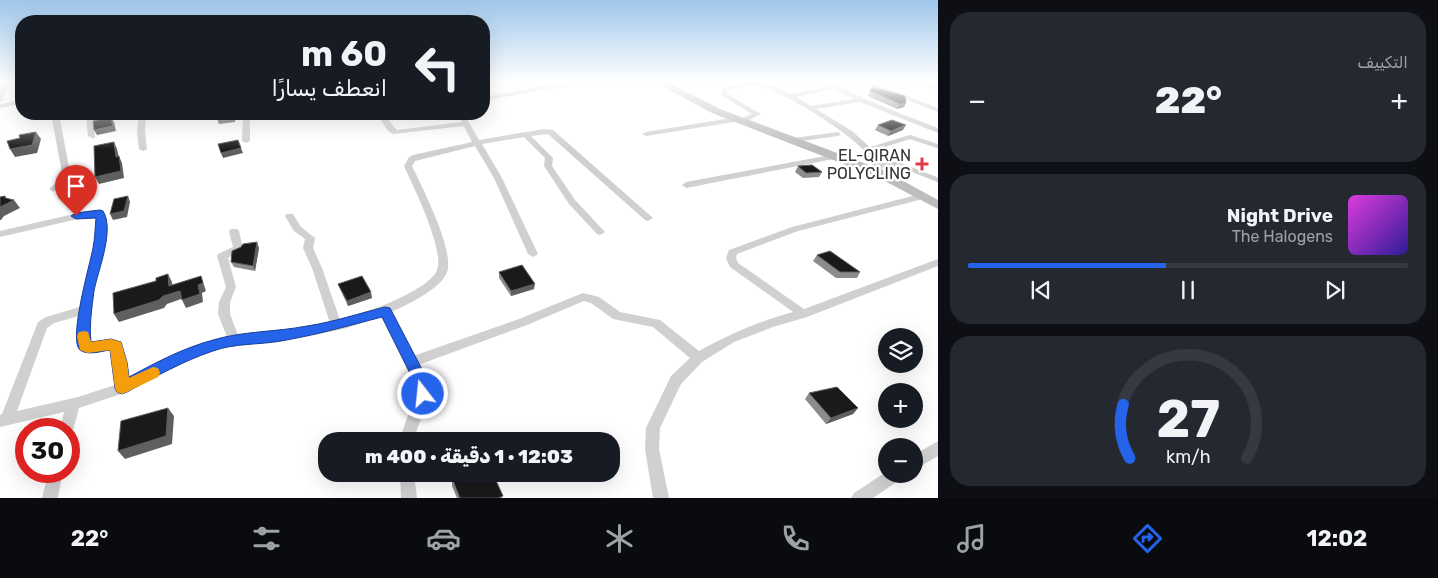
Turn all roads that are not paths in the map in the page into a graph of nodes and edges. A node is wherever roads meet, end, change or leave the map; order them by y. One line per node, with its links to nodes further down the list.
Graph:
1 (703, 104): 16 (street)
2 (741, 104): 16 (street)
3 (805, 104): 7 (street)
4 (835, 104): 7 (street)
5 (872, 104): 17 (street)
6 (923, 104): 8 (street)
7 (812, 108): 27 (street)
8 (938, 110)
9 (56, 120): 32 (street)
10 (91, 120): 21 (street)
11 (142, 120): 26 (street)
12 (246, 120): 23 (street)
13 (385, 120): 14 (street)
14 (459, 120)
15 (465, 120): 24 (street)
16 (740, 120): 18 (street); 22 (street)
17 (938, 131)
18 (646, 134)
19 (838, 134): 22 (lane)
20 (526, 135): 24 (street); 36 (street); 38 (street)
21 (92, 136)
22 (793, 140): 28 (street)
23 (246, 141)
24 (477, 143): 40 (street); 43 (street)
25 (938, 146): 27 (lane)
26 (143, 149)
27 (868, 150): 29 (street)
28 (836, 156): 29 (street); 31 (street)
29 (879, 170): 30 (lane); 33 (street)
30 (938, 180)
31 (686, 185)
32 (52, 189)
33 (924, 196): 34 (street); 44 (street)
34 (938, 205)
35 (290, 216): 45 (street)
36 (648, 218)
37 (234, 231): 46 (street)
38 (600, 232)
39 (0, 234): 42 (street)
40 (533, 254)
41 (938, 262): 44 (street)
42 (86, 310): 49 (street); 52 (street)
43 (385, 312): 45 (street); 48 (street)
44 (803, 314): 47 (street)
45 (336, 325): 46 (street)
46 (235, 340): 49 (street)
47 (698, 358): 48 (street); 61 (street)
48 (412, 362): 53 (street)
49 (122, 388): 50 (street)
50 (73, 404): 51 (street); 52 (street)
51 (70, 418)
52 (3, 420)
53 (409, 432)
54 (938, 448): 55 (street)
55 (923, 457)
56 (407, 482): 60 (street)
57 (53, 483): 59 (street)
58 (882, 483): 62 (street)
59 (50, 498)
60 (410, 498)
61 (661, 498)
62 (859, 498)

